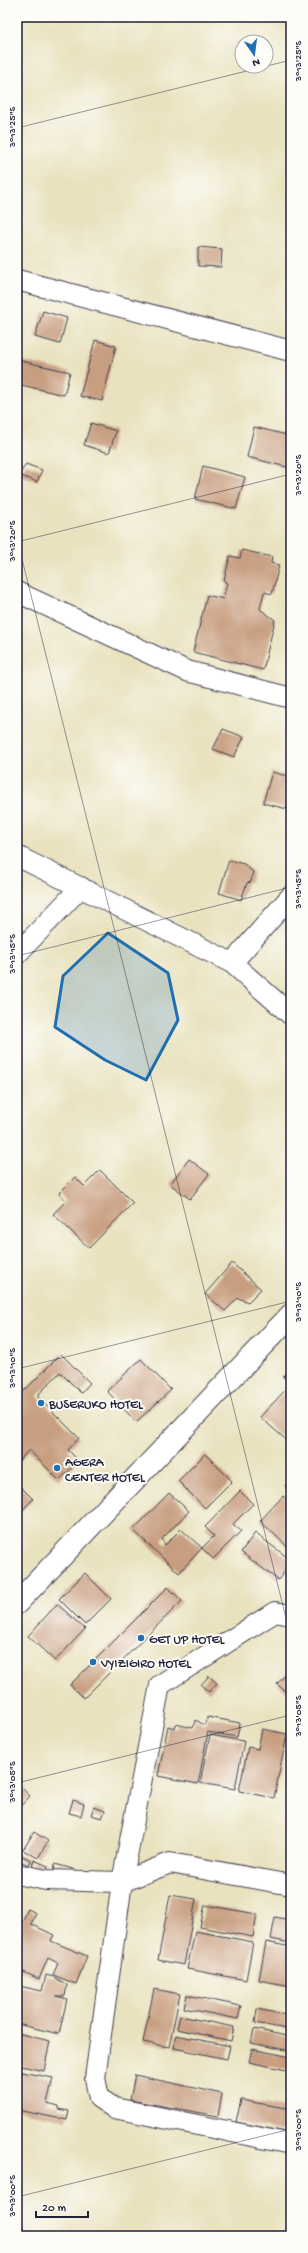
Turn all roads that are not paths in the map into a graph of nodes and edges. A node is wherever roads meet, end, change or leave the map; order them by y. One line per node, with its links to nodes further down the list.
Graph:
1 (17, 280): 2 (street)
2 (291, 351)
3 (17, 592): 4 (street)
4 (291, 698)
5 (17, 856): 6 (street)
6 (81, 888): 8 (street); 9 (street)
7 (291, 896): 9 (street)
8 (17, 954)
9 (232, 963): 10 (street)
10 (291, 1014)
11 (291, 1315): 12 (main road)
12 (17, 1603)
13 (291, 1615): 15 (street)
14 (17, 1874): 15 (street)
15 (122, 1882): 16 (street); 17 (street)
16 (291, 1885)
17 (291, 2144)

